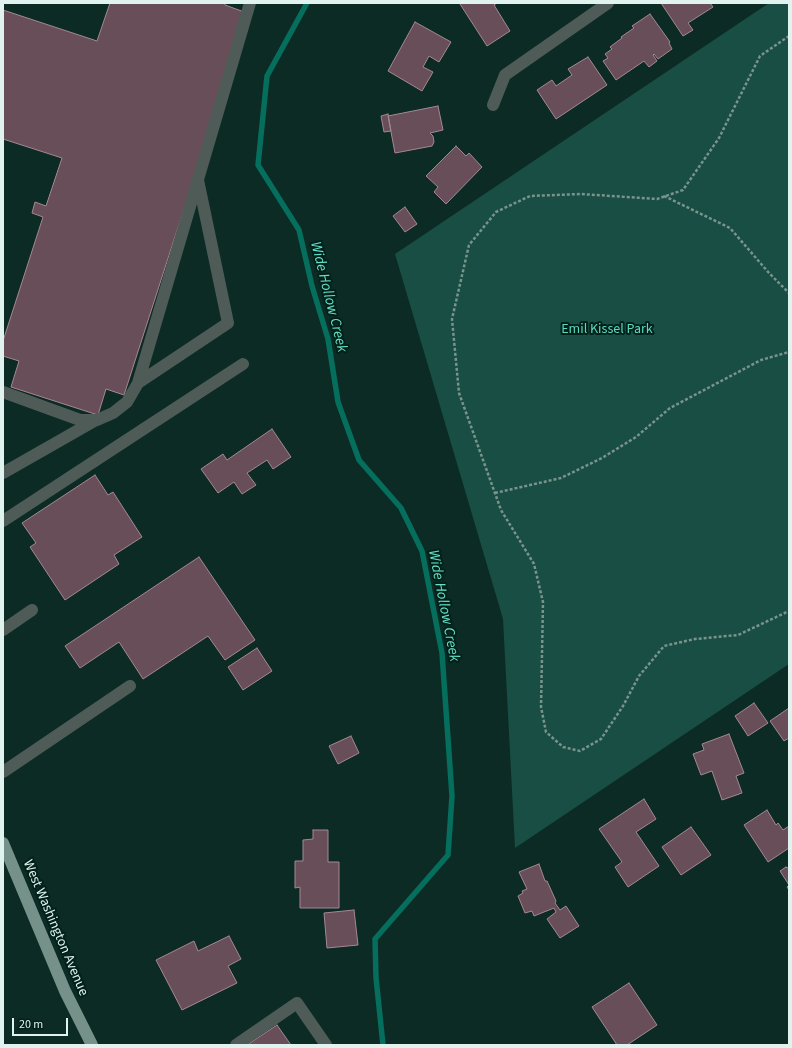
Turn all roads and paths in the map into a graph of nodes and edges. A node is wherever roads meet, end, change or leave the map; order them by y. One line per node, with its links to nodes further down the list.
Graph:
1 (250, 3): 5 (street)
2 (608, 3): 4 (street)
3 (789, 36): 6 (path)
4 (493, 105)
5 (198, 179): 10 (street); 10 (street)
6 (664, 196): 7 (path); 14 (path)
7 (789, 293)
8 (789, 352): 14 (path)
9 (243, 364): 15 (street)
10 (138, 383): 12 (street)
11 (4, 394): 12 (street)
12 (97, 420): 13 (street)
13 (3, 473)
14 (495, 494): 17 (path)
15 (3, 520)
16 (32, 610): 18 (street)
17 (789, 611)
18 (3, 630)
19 (130, 686): 20 (street)
20 (3, 772)
21 (3, 843): 22 (main road, West Washington Avenue)
22 (92, 1045)
23 (236, 1045): 24 (street)
24 (326, 1045)

